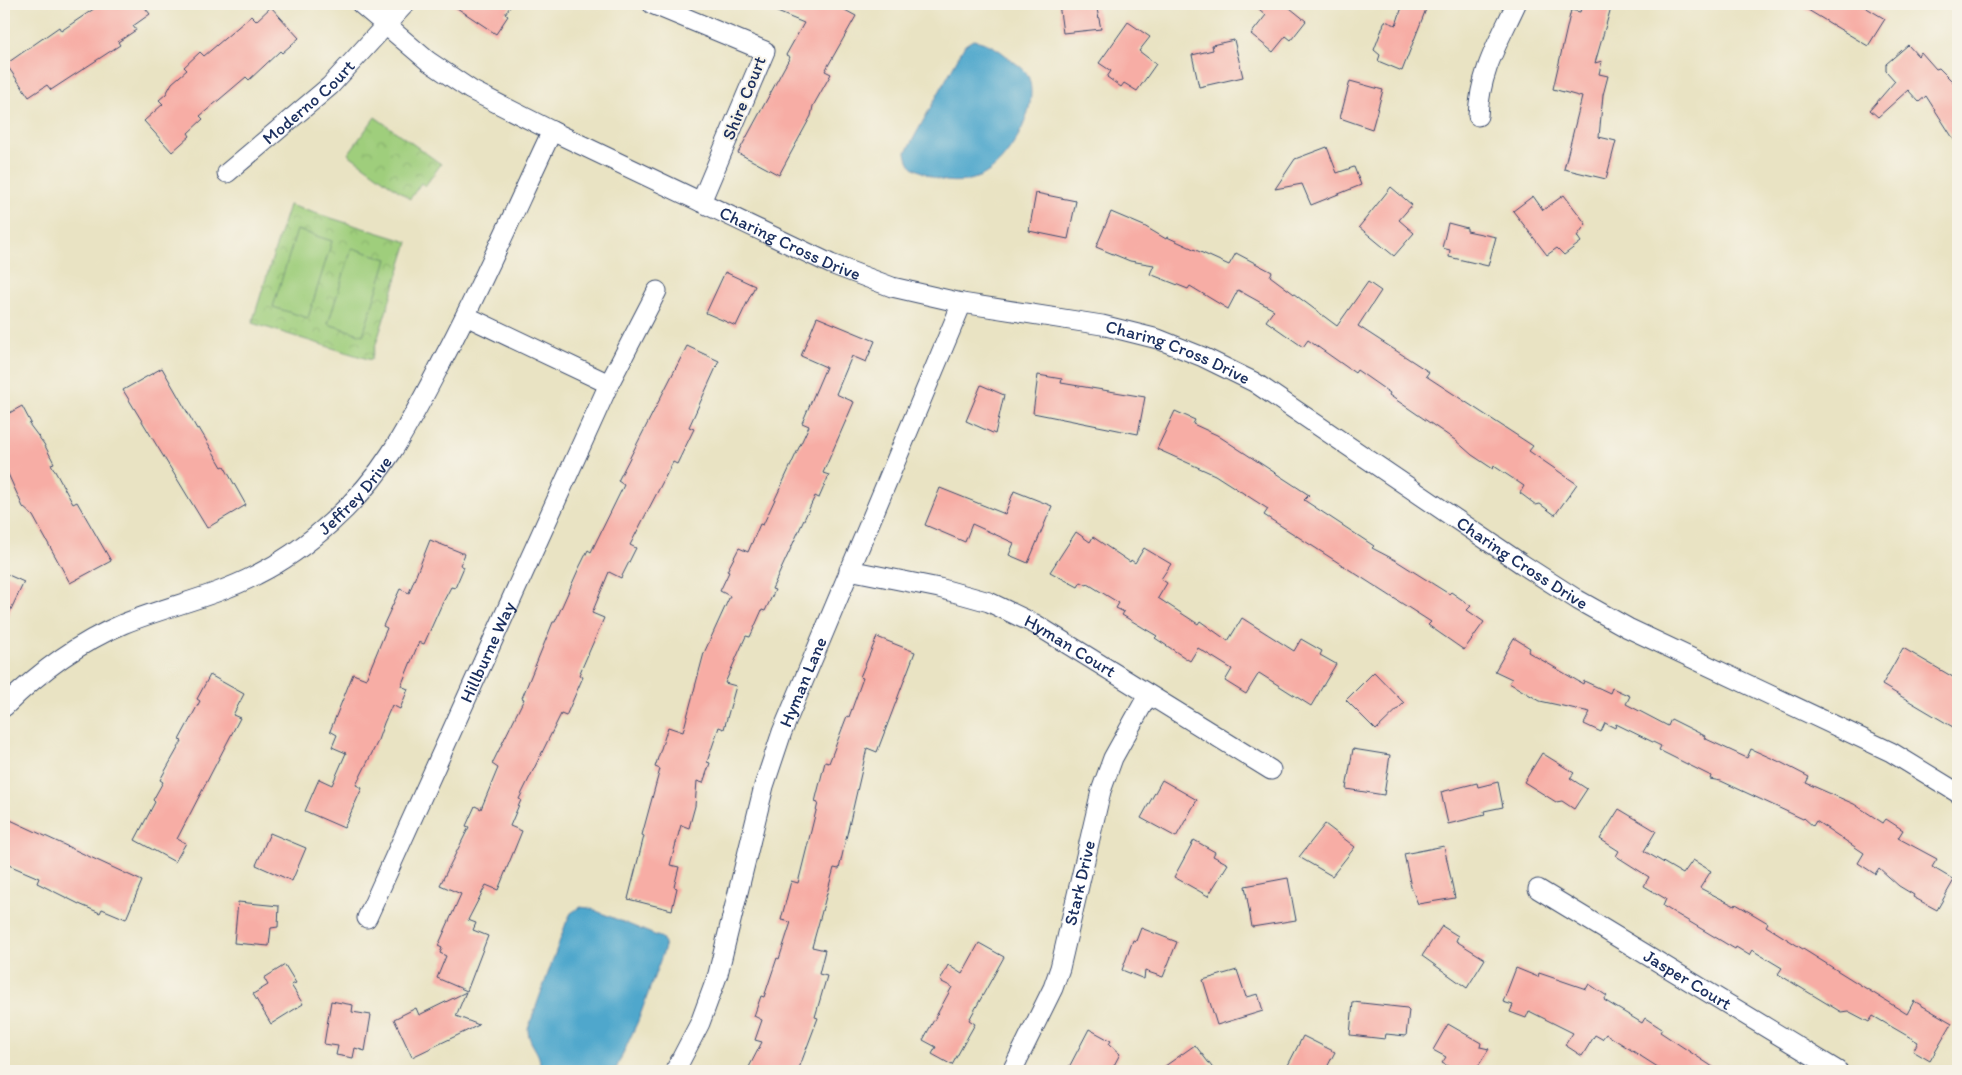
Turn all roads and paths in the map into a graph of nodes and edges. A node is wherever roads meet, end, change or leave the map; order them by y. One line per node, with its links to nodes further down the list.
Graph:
1 (361, 4): 5 (street, Charing Cross Drive)
2 (405, 4): 5 (street, Moderno Court)
3 (652, 4): 9 (street, Shire Court)
4 (1516, 4): 6 (street)
5 (384, 26): 7 (street, Charing Cross Drive); 8 (street, Moderno Court)
6 (1478, 116)
7 (552, 131): 9 (street, Charing Cross Drive); 12 (street, Jeffrey Drive)
8 (227, 173)
9 (701, 202): 11 (street, Charing Cross Drive)
10 (657, 290): 13 (street, Hillburne Way)
11 (962, 303): 14 (street, Hyman Lane); 18 (street, Charing Cross Drive)
12 (466, 316): 13 (street); 16 (street, Jeffrey Drive)
13 (609, 384): 20 (street, Hillburne Way)
14 (849, 570): 15 (street, Hyman Court); 21 (street, Hyman Lane)
15 (1148, 695): 17 (street, Hyman Court); 22 (street, Stark Drive)
16 (4, 707)
17 (1270, 770)
18 (1958, 793)
19 (1538, 889): 23 (street, Jasper Court)
20 (367, 918)
21 (675, 1071)
22 (1012, 1071)
23 (1838, 1071)

